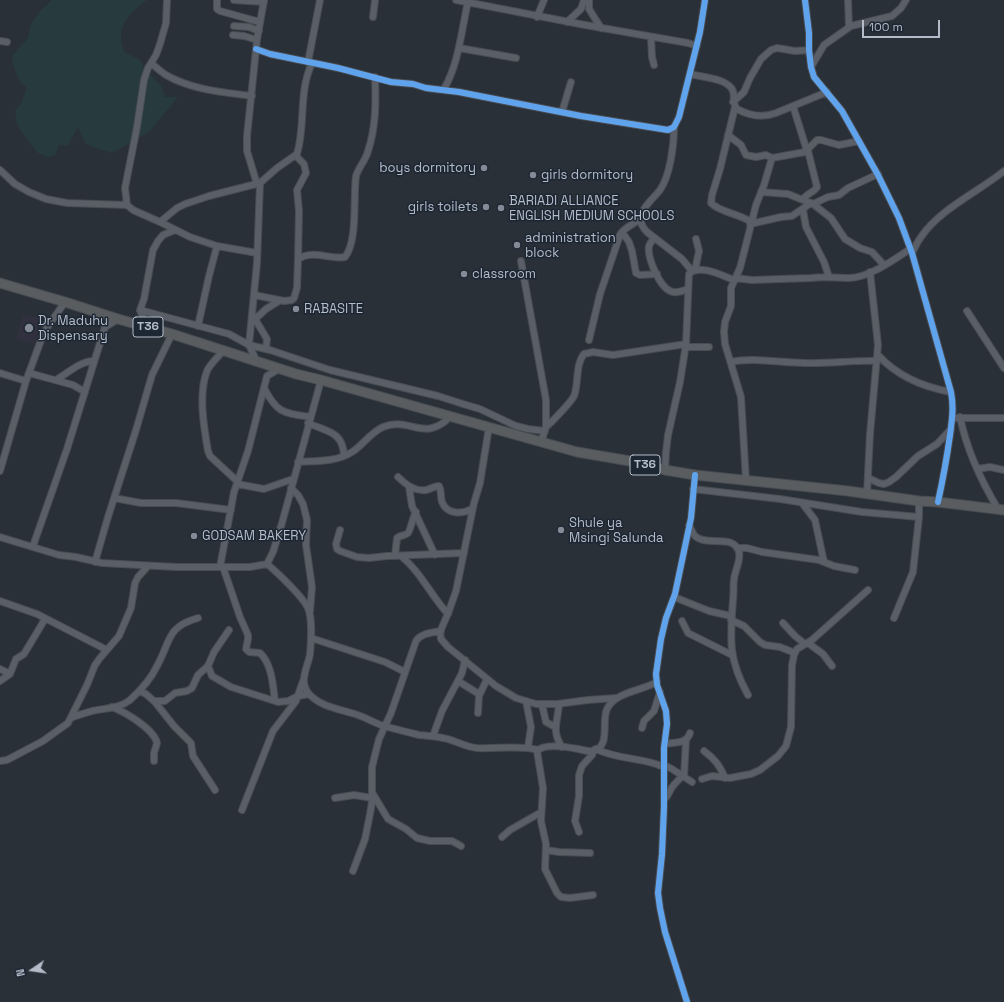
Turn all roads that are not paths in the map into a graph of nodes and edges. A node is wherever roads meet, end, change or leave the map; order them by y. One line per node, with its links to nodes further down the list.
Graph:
1 (167, 0): 33 (street)
2 (217, 0): 18 (street)
3 (234, 0): 14 (street)
4 (320, 0): 32 (street)
5 (375, 0): 16 (street)
6 (456, 0): 15 (street)
7 (544, 0): 17 (street)
8 (584, 0): 19 (street)
9 (589, 0): 21 (street)
10 (705, 0): 27 (street)
11 (805, 0): 30 (street)
12 (848, 0): 22 (street)
13 (906, 0): 22 (street)
14 (264, 1): 18 (street)
15 (468, 2): 17 (street); 28 (street)
16 (373, 17)
17 (537, 17): 19 (street)
18 (260, 22): 23 (street)
19 (567, 22): 21 (street)
20 (234, 26): 23 (street)
21 (601, 28): 25 (street)
22 (849, 28): 35 (street)
23 (259, 31): 26 (street)
24 (233, 35): 26 (street)
25 (651, 37): 27 (street); 34 (street)
26 (257, 40): 29 (street)
27 (697, 46): 36 (street)
28 (459, 48): 31 (street); 39 (street)
29 (256, 49): 32 (street); 41 (street)
30 (809, 50): 35 (street); 42 (street)
31 (516, 58)
32 (310, 62): 37 (street); 49 (street)
33 (151, 63): 41 (street); 58 (street)
34 (654, 65)
35 (810, 67): 40 (street)
36 (690, 74): 42 (street); 45 (street)
37 (375, 77): 39 (street); 70 (street)
38 (571, 82): 44 (street)
39 (444, 90): 44 (street)
40 (827, 92): 43 (street); 47 (street)
41 (252, 96): 54 (street)
42 (734, 104): 43 (street); 46 (street)
43 (793, 106): 48 (street)
44 (562, 112): 45 (street)
45 (674, 127): 60 (street)
46 (728, 135): 50 (street); 62 (street)
47 (859, 141): 48 (street); 53 (street)
48 (807, 151): 50 (street); 56 (street)
49 (296, 156): 54 (street); 70 (street)
50 (772, 158): 55 (street)
51 (0, 170): 58 (street)
52 (1004, 171): 68 (street)
53 (878, 174): 57 (street); 68 (street)
54 (258, 184): 61 (street); 69 (street)
55 (761, 192): 56 (street); 62 (street)
56 (803, 200): 57 (street)
57 (812, 204): 59 (street); 72 (street)
58 (127, 205): 61 (street)
59 (803, 210): 62 (street); 76 (street)
60 (641, 218): 64 (street); 65 (street)
61 (160, 222): 63 (street)
62 (751, 223): 77 (street)
63 (175, 230): 67 (street); 83 (street)
64 (622, 232): 75 (street); 90 (street)
65 (654, 238): 73 (street); 75 (street)
66 (696, 239): 73 (street)
67 (217, 246): 69 (street); 88 (street)
68 (911, 251): 72 (street); 109 (street)
69 (257, 253): 80 (street)
70 (298, 258): 81 (street)
71 (521, 261): 116 (street)
72 (884, 265): 74 (street)
73 (693, 271): 77 (street); 79 (street)
74 (870, 272): 76 (street); 96 (street)
75 (657, 274): 79 (street)
76 (829, 277): 77 (street)
77 (735, 279): 99 (street)
78 (0, 283): 82 (highway, T36)
79 (688, 289): 92 (street)
80 (254, 295): 81 (street); 86 (street)
81 (279, 300): 86 (street)
82 (65, 302): 85 (highway, T36); 103 (street)
83 (140, 310): 87 (street); 88 (street)
84 (967, 311): 100 (street)
85 (118, 319): 87 (highway, T36); 97 (street)
86 (253, 320): 91 (street); 94 (street)
87 (146, 326): 89 (highway, T36)
88 (198, 326): 91 (street)
89 (172, 334): 95 (highway, T36); 135 (street)
90 (589, 340)
91 (249, 345): 94 (street); 98 (street)
92 (685, 346): 93 (street); 116 (street); 122 (street)
93 (709, 347)
94 (266, 349): 116 (street)
95 (223, 351): 98 (highway, T36); 130 (street)
96 (878, 358): 99 (street); 109 (street); 127 (street)
97 (94, 361): 104 (street); 108 (street)
98 (257, 362): 101 (highway, T36)
99 (731, 362): 129 (street)
100 (1004, 368)
101 (279, 369): 105 (highway, T36); 107 (street)
102 (0, 373): 106 (street)
103 (29, 373): 104 (street); 106 (street)
104 (56, 380): 108 (street)
105 (321, 380): 110 (highway, T36); 114 (street)
106 (26, 381): 124 (street)
107 (264, 388): 114 (street); 130 (street)
108 (85, 392): 147 (street)
109 (951, 392): 111 (street)
110 (450, 417): 115 (highway, T36); 119 (street)
111 (952, 418): 112 (street); 117 (street)
112 (960, 418): 113 (street); 121 (street)
113 (1004, 418)
114 (309, 420): 119 (street); 120 (street)
115 (489, 428): 118 (highway, T36); 139 (street)
116 (546, 429): 118 (street)
117 (951, 429): 127 (street); 137 (street)
118 (541, 442): 122 (highway, T36)
119 (344, 456): 120 (street)
120 (298, 462): 128 (street)
121 (977, 469): 123 (street); 140 (street)
122 (665, 470): 125 (highway, T36)
123 (1004, 470)
124 (0, 471)
125 (695, 475): 129 (highway, T36); 133 (street)
126 (398, 477): 131 (street)
127 (868, 478): 134 (street)
128 (293, 479): 130 (street); 132 (street)
129 (746, 480): 134 (highway, T36)
130 (237, 483): 141 (street)
131 (409, 487): 139 (street); 142 (street)
132 (291, 488): 154 (street); 161 (street)
133 (693, 488): 138 (street); 144 (street)
134 (867, 494): 136 (highway, T36)
135 (114, 498): 141 (street); 152 (street)
136 (919, 501): 137 (highway, T36); 143 (street)
137 (938, 502): 140 (highway, T36)
138 (802, 503): 143 (street); 153 (street)
139 (472, 509): 150 (street)
140 (1001, 509)
141 (231, 510): 156 (street)
142 (416, 512): 149 (street); 151 (street)
143 (919, 517): 165 (street)
144 (689, 525): 148 (street); 159 (street)
145 (340, 530): 151 (street)
146 (0, 538): 147 (street)
147 (33, 546): 152 (street)
148 (737, 548): 153 (street); 164 (street)
149 (435, 554): 150 (street); 151 (street)
150 (464, 554): 162 (street)
151 (398, 556): 162 (street)
152 (95, 562): 155 (street)
153 (824, 562): 157 (street)
154 (267, 564): 156 (street); 161 (street)
155 (148, 566): 156 (street); 173 (street)
156 (221, 567): 195 (street)
157 (855, 570)
158 (868, 590): 172 (street)
159 (674, 597): 164 (street); 186 (street)
160 (0, 601): 166 (street)
161 (309, 613): 171 (street)
162 (448, 614): 170 (street)
163 (198, 618): 187 (street)
164 (731, 618): 174 (street); 175 (street)
165 (894, 618)
166 (45, 619): 173 (street); 181 (street)
167 (682, 621): 175 (street)
168 (783, 623): 172 (street)
169 (230, 630): 177 (street)
170 (440, 631): 176 (street); 180 (street)
171 (311, 638): 180 (street); 182 (street)
172 (806, 644): 174 (street); 178 (street)
173 (107, 650): 201 (street)
174 (795, 653): 218 (street)
175 (732, 655): 192 (street)
176 (465, 660): 183 (street); 185 (street)
177 (208, 666): 194 (street); 195 (street)
178 (832, 666)
179 (0, 669): 181 (street)
180 (405, 672): 202 (street)
181 (10, 674): 184 (street)
182 (304, 678): 189 (street); 191 (street)
183 (487, 679): 190 (street); 196 (street)
184 (0, 681)
185 (458, 681): 190 (street); 206 (street)
186 (657, 682): 188 (street); 193 (street)
187 (139, 691): 194 (street); 199 (street)
188 (660, 692): 204 (street); 208 (street)
189 (309, 694): 191 (street); 202 (street)
190 (479, 694): 200 (street)
191 (298, 696): 195 (street); 226 (street)
192 (748, 696)
193 (616, 698): 198 (street); 212 (street)
194 (154, 701): 221 (street)
195 (275, 701)
196 (526, 701): 197 (street); 209 (street)
197 (541, 704): 198 (street); 203 (street)
198 (559, 704): 203 (street)
199 (112, 707): 201 (street); 215 (street)
200 (478, 713)
201 (71, 718): 214 (street)
202 (384, 726): 206 (street); 222 (street)
203 (556, 727): 210 (street)
204 (642, 728)
205 (690, 733): 207 (street)
206 (433, 736): 209 (street)
207 (686, 740): 208 (street); 217 (street)
208 (665, 744): 216 (street)
209 (528, 747): 211 (street)
210 (562, 747): 211 (street); 212 (street)
211 (538, 750): 225 (street)
212 (595, 750): 216 (street); 229 (street)
213 (704, 751): 218 (street)
214 (0, 761)
215 (154, 761)
216 (664, 766): 217 (street); 224 (street)
217 (683, 776): 220 (street); 224 (street)
218 (725, 778): 219 (street)
219 (702, 779)
220 (692, 782)
221 (215, 790)
222 (372, 795): 223 (street); 231 (street); 234 (street)
223 (335, 798)
224 (664, 800): 236 (street)
225 (542, 807): 227 (street); 228 (street)
226 (242, 810)
227 (538, 814): 228 (street); 230 (street)
228 (542, 826): 232 (street)
229 (579, 832)
230 (502, 836)
231 (461, 846)
232 (546, 850): 233 (street); 235 (street)
233 (590, 853)
234 (353, 871)
235 (593, 894)
236 (688, 1002)

